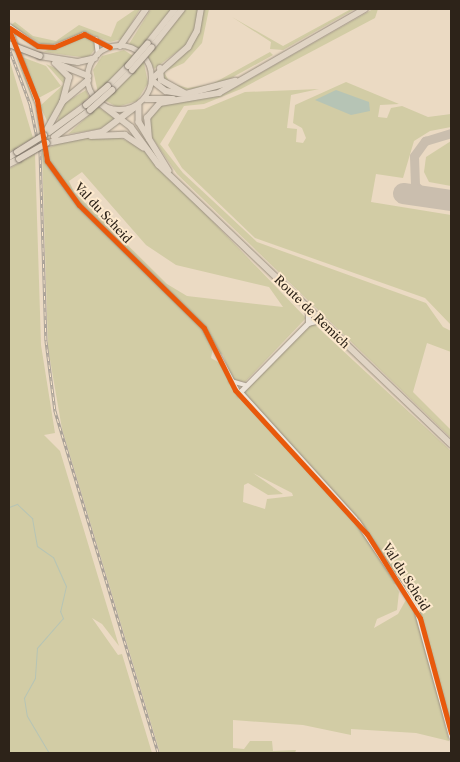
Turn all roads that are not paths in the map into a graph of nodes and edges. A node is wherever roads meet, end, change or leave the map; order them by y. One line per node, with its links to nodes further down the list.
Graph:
1 (146, 9): 11 (highway)
2 (175, 9): 10 (highway)
3 (182, 9): 10 (highway)
4 (201, 9): 16 (highway)
5 (365, 9): 17 (main road)
6 (9, 26): 8 (street)
7 (11, 32): 40 (street, Val du Scheid)
8 (96, 39): 12 (street); 14 (street)
9 (9, 44): 13 (main road, bridge)
10 (150, 45): 26 (highway, bridge)
11 (120, 46): 12 (main road); 19 (main road)
12 (110, 47): 14 (main road)
13 (40, 56): 14 (main road); 15 (main road)
14 (96, 57): 18 (main road)
15 (55, 63): 18 (main road); 24 (highway)
16 (160, 68): 19 (highway); 20 (highway)
17 (244, 77): 20 (main road); 23 (main road)
18 (88, 78): 21 (main road); 24 (highway)
19 (153, 80): 20 (main road); 22 (main road)
20 (186, 94)
21 (95, 98): 25 (main road); 27 (main road, Route de Remich)
22 (146, 99): 23 (main road); 25 (main road)
23 (195, 100): 30 (main road)
24 (62, 102): 28 (highway)
25 (137, 106): 27 (highway); 30 (main road, Route de Remich)
26 (88, 107): 28 (highway); 31 (highway)
27 (121, 120): 29 (highway); 35 (main road, Route de Remich)
28 (44, 135): 32 (highway, bridge)
29 (76, 135): 31 (highway); 35 (main road)
30 (149, 139): 36 (main road, Route de Remich)
31 (47, 143): 32 (highway, bridge)
32 (18, 156): 33 (highway); 34 (highway)
33 (9, 157)
34 (9, 164)
35 (159, 165): 36 (main road, Route de Remich)
36 (175, 179): 37 (main road, Route de Remich)
37 (308, 308): 38 (main road, Route de Remich); 39 (main road)
38 (320, 320): 39 (main road); 43 (main road, Route de Remich)
39 (308, 322): 41 (main road)
40 (230, 381): 41 (street); 42 (street, Val du Scheid)
41 (245, 385): 42 (main road)
42 (242, 397): 44 (main road, Val du Scheid)
43 (451, 444)
44 (451, 736)

